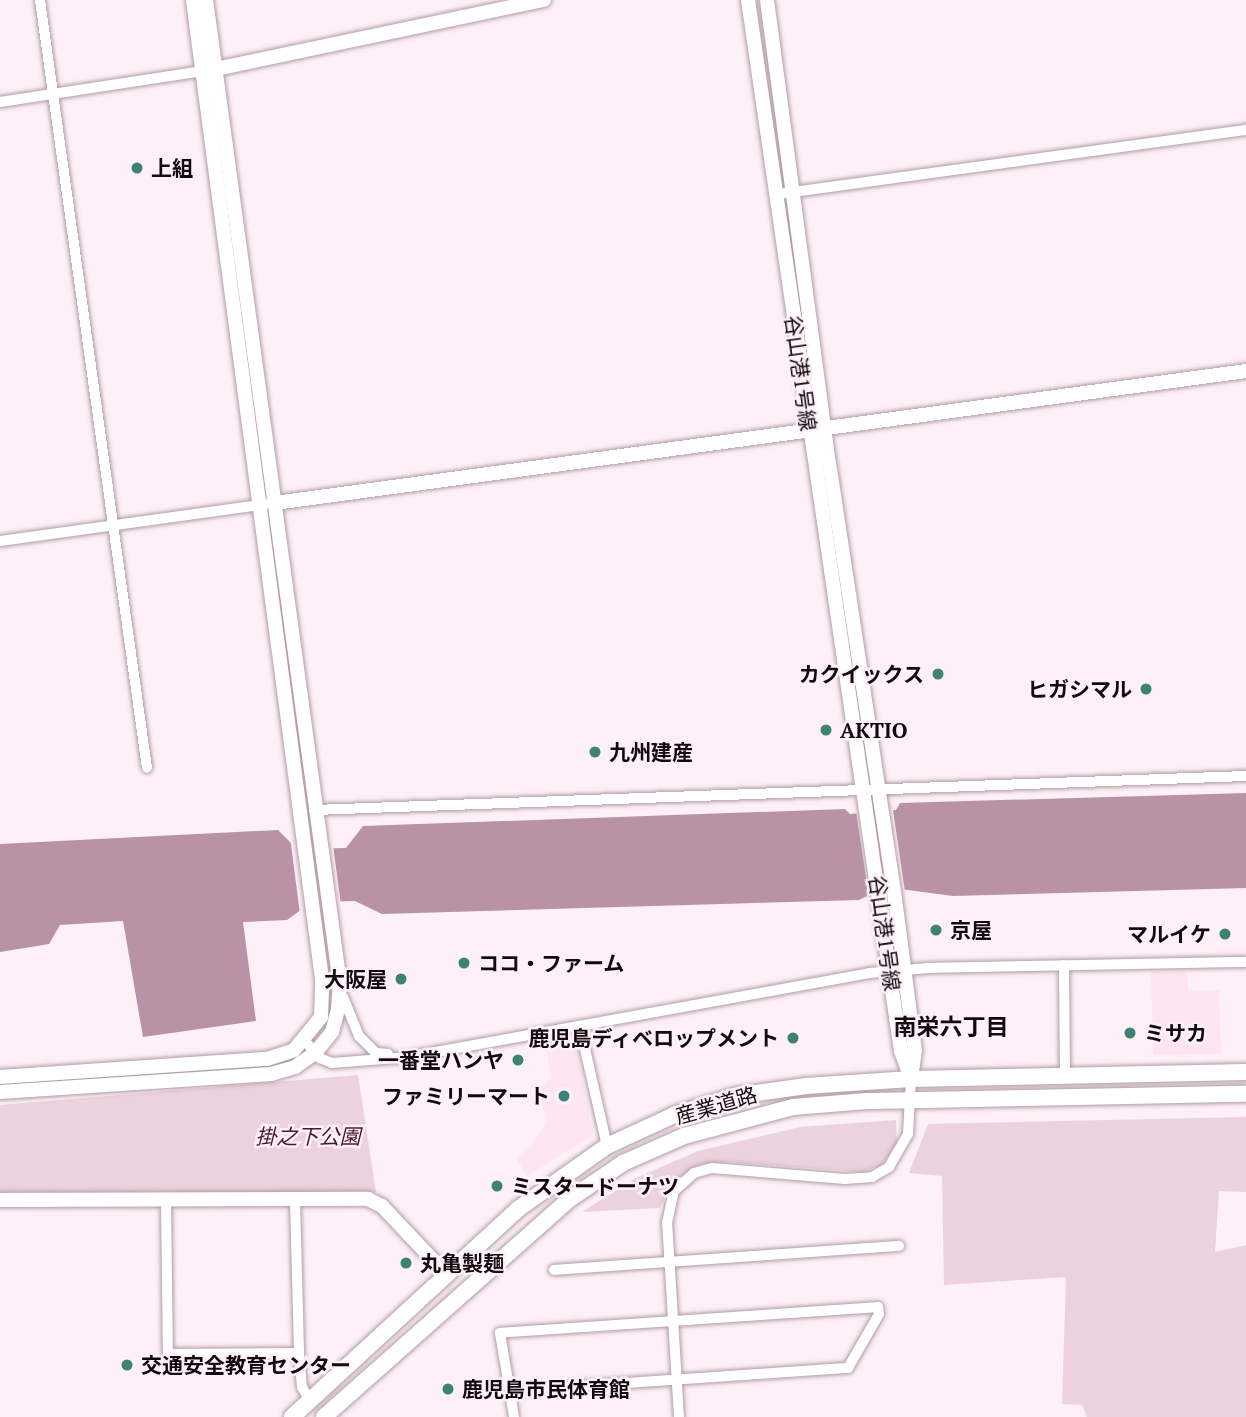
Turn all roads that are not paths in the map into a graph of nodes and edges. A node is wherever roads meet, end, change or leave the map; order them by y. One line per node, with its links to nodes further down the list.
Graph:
1 (40, 0): 8 (street)
2 (193, 0): 7 (street)
3 (206, 0): 7 (street)
4 (544, 0): 7 (street)
5 (748, 0): 11 (street, 谷山港1号線)
6 (766, 0): 11 (street, 谷山港1号線)
7 (210, 70): 8 (street); 15 (street); 16 (street)
8 (53, 95): 9 (street); 17 (street)
9 (0, 102)
10 (1246, 130): 11 (street)
11 (785, 193): 13 (street, 谷山港1号線); 14 (street, 谷山港1号線)
12 (1246, 371): 13 (street)
13 (824, 427): 14 (street); 21 (street, 谷山港1号線)
14 (809, 430): 15 (street); 22 (street, 谷山港1号線)
15 (275, 503): 16 (street); 24 (street)
16 (259, 505): 17 (street); 25 (street)
17 (113, 525): 18 (street); 19 (street)
18 (0, 541)
19 (146, 768)
20 (1246, 776): 21 (street)
21 (879, 789): 22 (street); 23 (street, 谷山港1号線)
22 (864, 790): 23 (street, 谷山港1号線); 24 (street)
23 (874, 809): 28 (street, 谷山港1号線)
24 (314, 810): 25 (street)
25 (310, 832): 29 (street); 31 (street)
26 (1246, 962): 27 (street)
27 (1064, 965): 28 (street); 36 (street)
28 (897, 971): 30 (street); 37 (street, 谷山港1号線)
29 (341, 984): 32 (street); 33 (street)
30 (580, 1027): 33 (street); 41 (street)
31 (304, 1041): 32 (street); 35 (street)
32 (315, 1053): 33 (street); 38 (street)
33 (408, 1058)
34 (1246, 1072): 36 (main road, 産業道路)
35 (0, 1077)
36 (1065, 1077): 37 (main road, 産業道路)
37 (911, 1079): 40 (street); 41 (main road, 産業道路)
38 (0, 1092)
39 (1246, 1094): 40 (main road, 産業道路)
40 (911, 1099): 46 (street); 55 (main road, 産業道路)
41 (607, 1146): 48 (main road, 産業道路)
42 (166, 1199): 43 (street); 44 (street); 50 (street)
43 (295, 1199): 48 (street); 50 (street)
44 (0, 1200)
45 (899, 1246): 46 (street)
46 (670, 1260): 47 (street); 49 (street)
47 (554, 1270)
48 (446, 1274): 53 (main road, 産業道路)
49 (674, 1320): 51 (street); 51 (street); 52 (street)
50 (299, 1353): 53 (street)
51 (677, 1379): 52 (street); 57 (street)
52 (510, 1391): 56 (street)
53 (310, 1401): 54 (main road, 産業道路)
54 (292, 1417)
55 (324, 1417)
56 (514, 1417)
57 (679, 1417)

